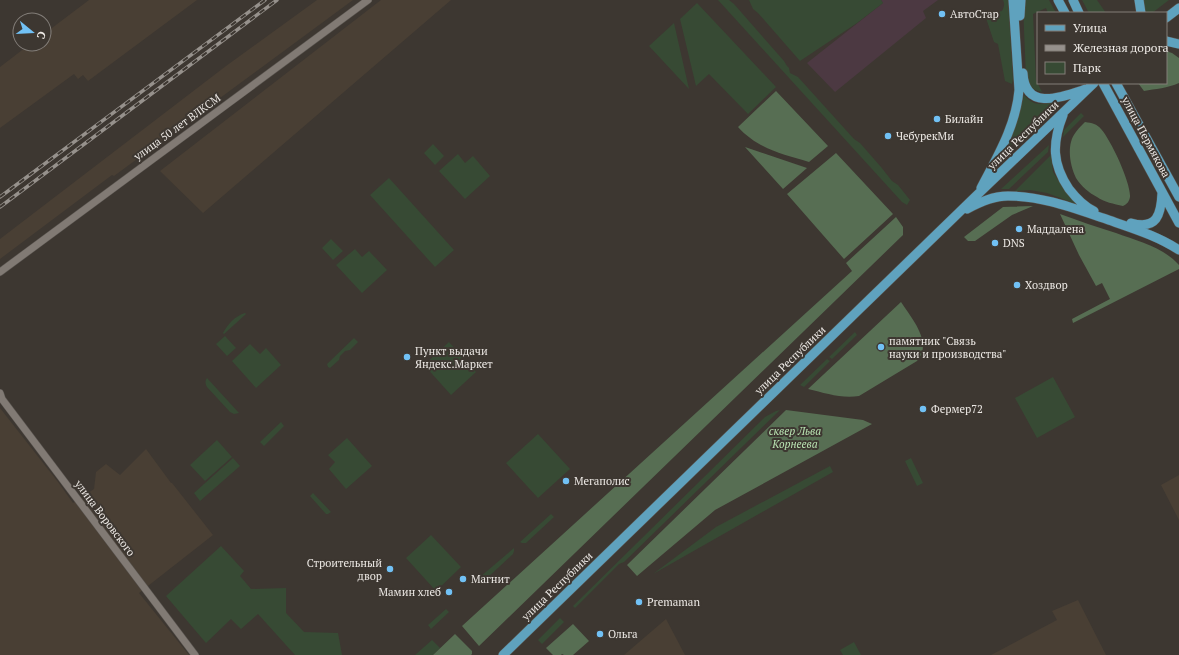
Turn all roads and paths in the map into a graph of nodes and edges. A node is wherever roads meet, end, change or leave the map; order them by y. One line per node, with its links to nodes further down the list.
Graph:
1 (368, 0): 24 (street, улица 50 лет ВЛКСМ)
2 (1013, 0): 20 (main road)
3 (1021, 0): 16 (main road)
4 (1058, 0): 8 (main road)
5 (1073, 0): 9 (main road)
6 (1139, 0): 10 (main road)
7 (1179, 8): 11 (main road)
8 (1064, 12)
9 (1079, 12)
10 (1141, 12)
11 (1167, 17)
12 (1167, 41): 13 (main road)
13 (1179, 44)
14 (1104, 84): 19 (main road, улица Пермякова)
15 (1117, 84): 18 (main road, улица Пермякова)
16 (1092, 85): 17 (main road, улица Республики)
17 (1063, 114): 19 (main road); 20 (main road, улица Республики)
18 (1178, 192)
19 (1162, 193): 22 (main road, улица Пермякова)
20 (977, 195): 21 (main road, улица Республики)
21 (960, 212): 23 (main road); 27 (main road, улица Республики)
22 (1179, 223)
23 (1179, 250)
24 (0, 272)
25 (0, 393): 26 (street, улица Воровского)
26 (195, 655)
27 (503, 655)

